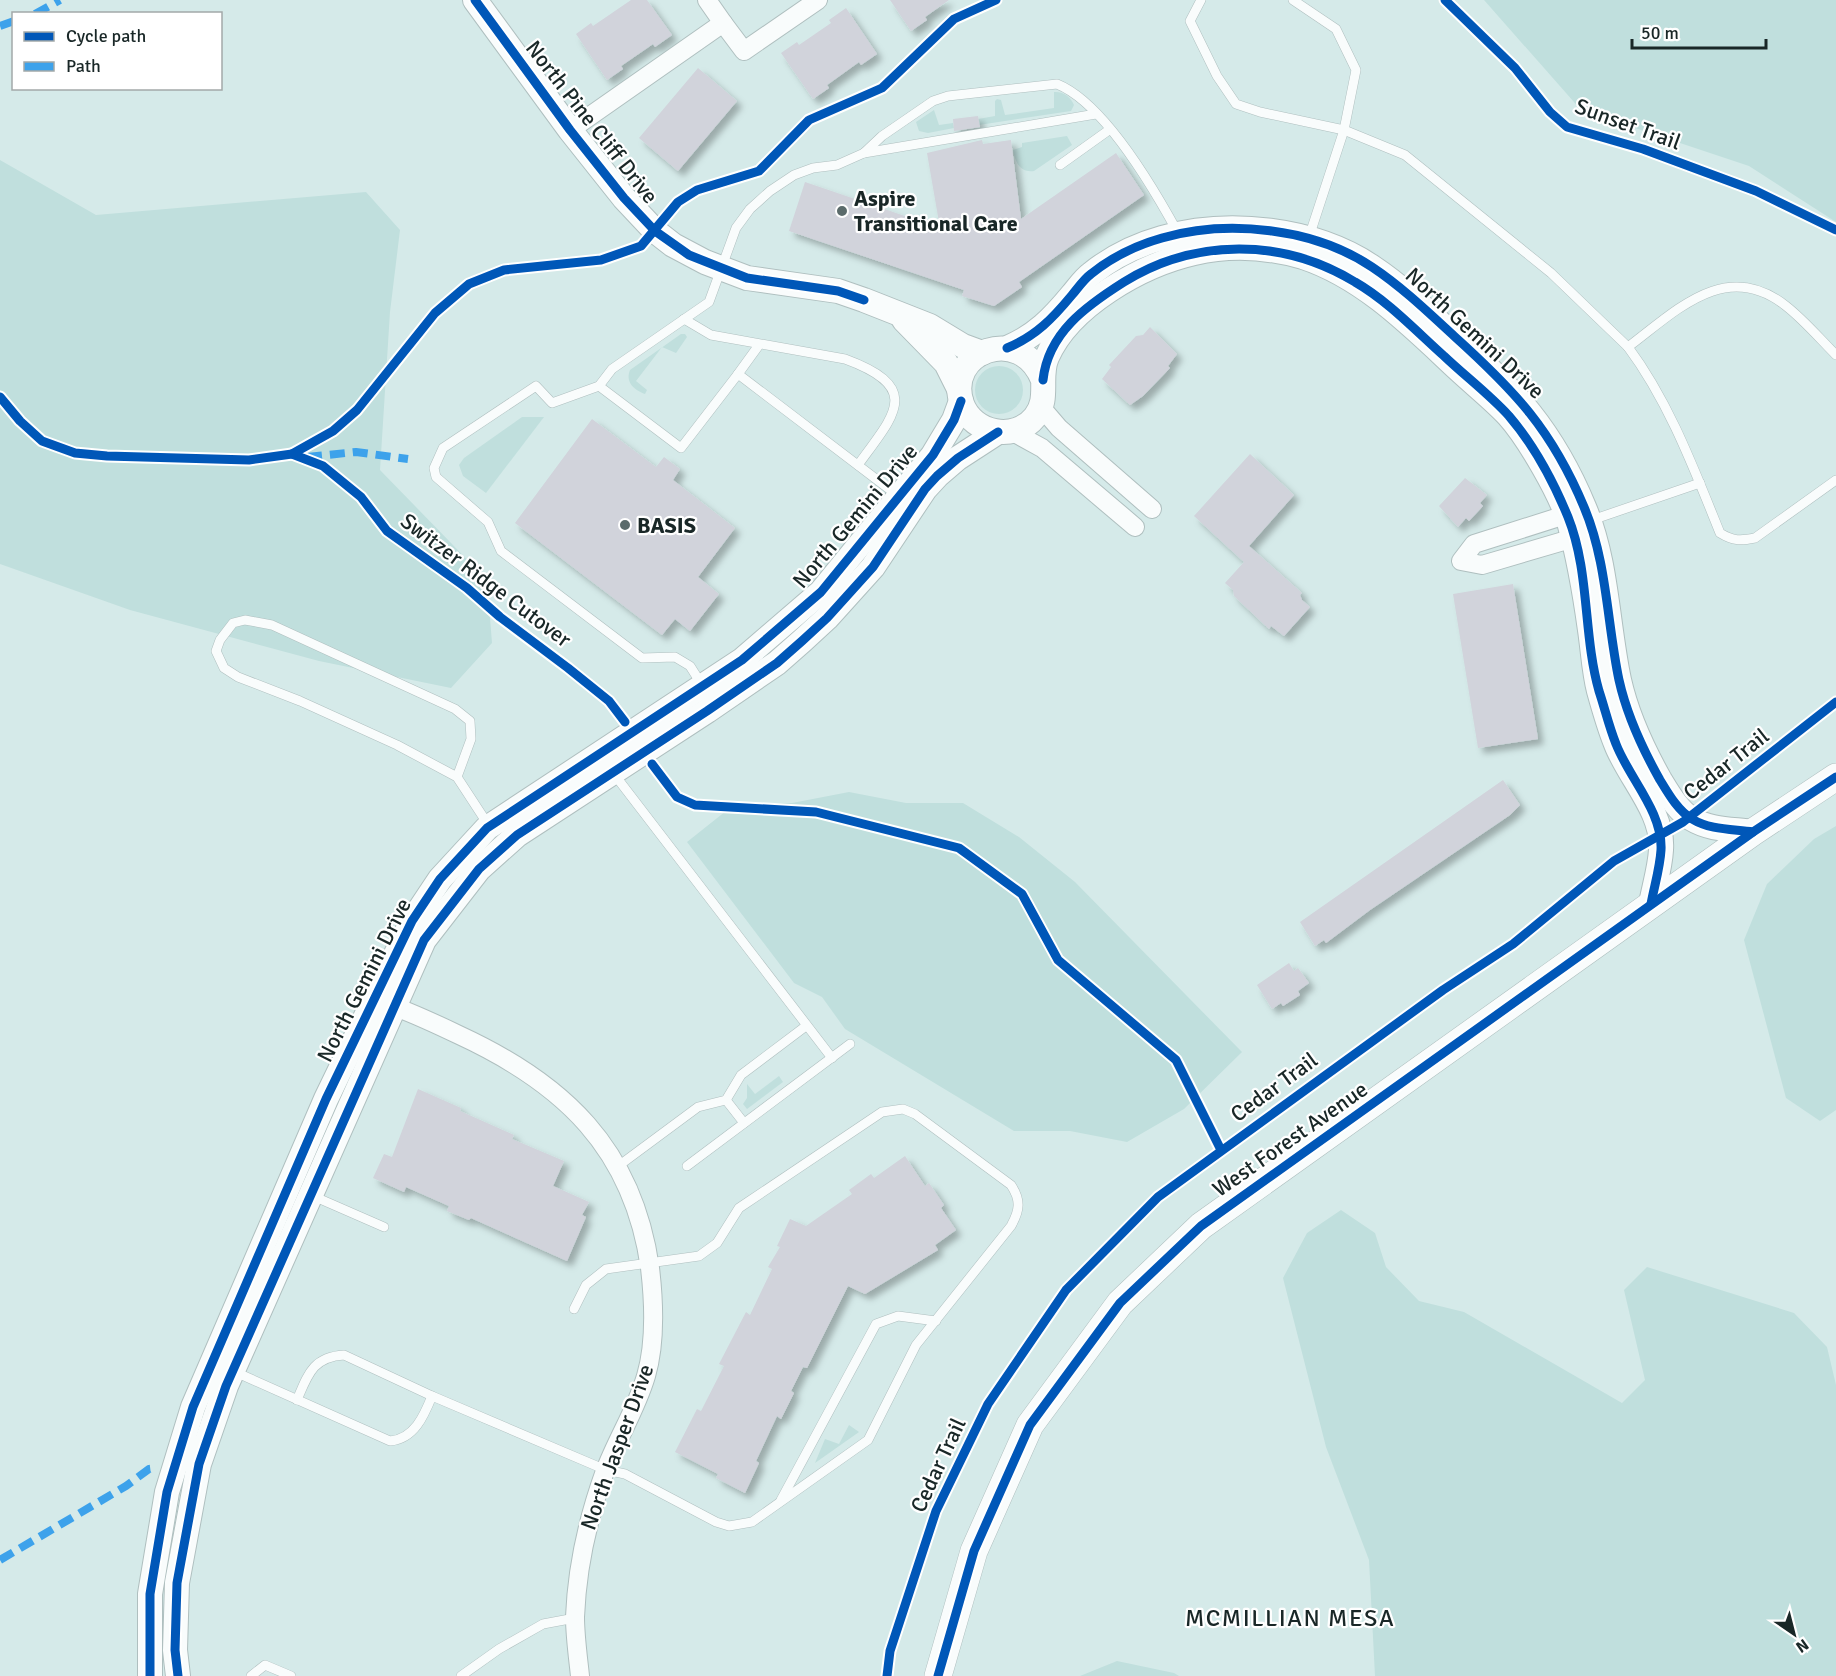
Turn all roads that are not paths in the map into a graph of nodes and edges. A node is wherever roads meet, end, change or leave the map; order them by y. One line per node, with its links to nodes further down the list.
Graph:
1 (475, 0): 8 (street, North Pine Cliff Drive)
2 (707, 0): 6 (street)
3 (818, 0): 6 (street)
4 (1201, 0): 10 (lane)
5 (1293, 0): 10 (lane)
6 (723, 22): 8 (street)
7 (1096, 114): 9 (lane); 11 (lane); 11 (lane)
8 (570, 130): 15 (street, North Pine Cliff Drive)
9 (1109, 130): 12 (lane); 13 (lane)
10 (1344, 130): 14 (lane); 19 (lane)
11 (864, 153): 15 (lane)
12 (1060, 165)
13 (1179, 235): 14 (street, North Gemini Drive); 20 (street, North Gemini Drive)
14 (1305, 249): 24 (street, North Gemini Drive); 34 (street, North Gemini Drive)
15 (722, 270): 16 (street, North Pine Cliff Drive); 17 (lane)
16 (900, 316): 21 (street, North Pine Cliff Drive); 26 (street, North Pine Cliff Drive)
17 (684, 319): 18 (lane); 25 (lane)
18 (759, 345): 23 (lane); 29 (lane)
19 (1628, 347): 22 (lane); 31 (lane)
20 (1007, 348): 21 (street, North Gemini Drive); 24 (street)
21 (982, 353): 26 (street, North Gemini Drive)
22 (1836, 355)
23 (738, 374): 25 (lane); 29 (lane)
24 (1043, 380): 27 (street, North Gemini Drive)
25 (599, 386): 36 (lane)
26 (960, 395): 28 (street); 32 (street, North Gemini Drive)
27 (1041, 407): 28 (street, North Gemini Drive); 33 (street)
28 (1005, 432): 35 (street); 37 (street, North Gemini Drive)
29 (858, 465): 32 (lane)
30 (1836, 480): 31 (lane)
31 (1700, 483): 34 (lane)
32 (899, 497): 36 (street, North Gemini Drive)
33 (1152, 509)
34 (1581, 523): 34 (street); 41 (street, North Gemini Drive); 42 (street, North Gemini Drive)
35 (1135, 527)
36 (704, 687): 40 (street, North Gemini Drive)
37 (612, 772): 43 (street, North Gemini Drive); 44 (lane)
38 (457, 777): 38 (lane); 40 (lane)
39 (1836, 777): 41 (main road, West Forest Avenue)
40 (489, 827): 43 (street, North Gemini Drive)
41 (1753, 832): 42 (main road, West Forest Avenue)
42 (1651, 904): 68 (main road, West Forest Avenue)
43 (383, 1002): 50 (street, North Jasper Drive); 51 (street, North Gemini Drive); 62 (street, North Gemini Drive)
44 (806, 1026): 46 (lane); 47 (lane)
45 (850, 1044): 46 (lane)
46 (832, 1058): 48 (lane)
47 (726, 1100): 48 (lane); 50 (lane)
48 (744, 1124): 49 (lane)
49 (687, 1166)
50 (617, 1167): 53 (street, North Jasper Drive)
51 (310, 1195): 52 (lane); 56 (street, North Gemini Drive)
52 (384, 1227)
53 (649, 1262): 54 (lane); 55 (lane); 59 (street, North Jasper Drive)
54 (574, 1309)
55 (936, 1321): 60 (lane); 60 (lane)
56 (233, 1371): 58 (lane); 63 (street, North Gemini Drive)
57 (432, 1396): 58 (lane); 58 (lane); 59 (lane)
58 (297, 1400)
59 (606, 1470): 60 (lane); 61 (street, North Jasper Drive)
60 (779, 1504)
61 (575, 1618): 66 (lane); 67 (street, North Jasper Drive)
62 (150, 1676)
63 (178, 1676)
64 (251, 1676): 65 (lane)
65 (291, 1676)
66 (461, 1676)
67 (580, 1676)
68 (938, 1676)

